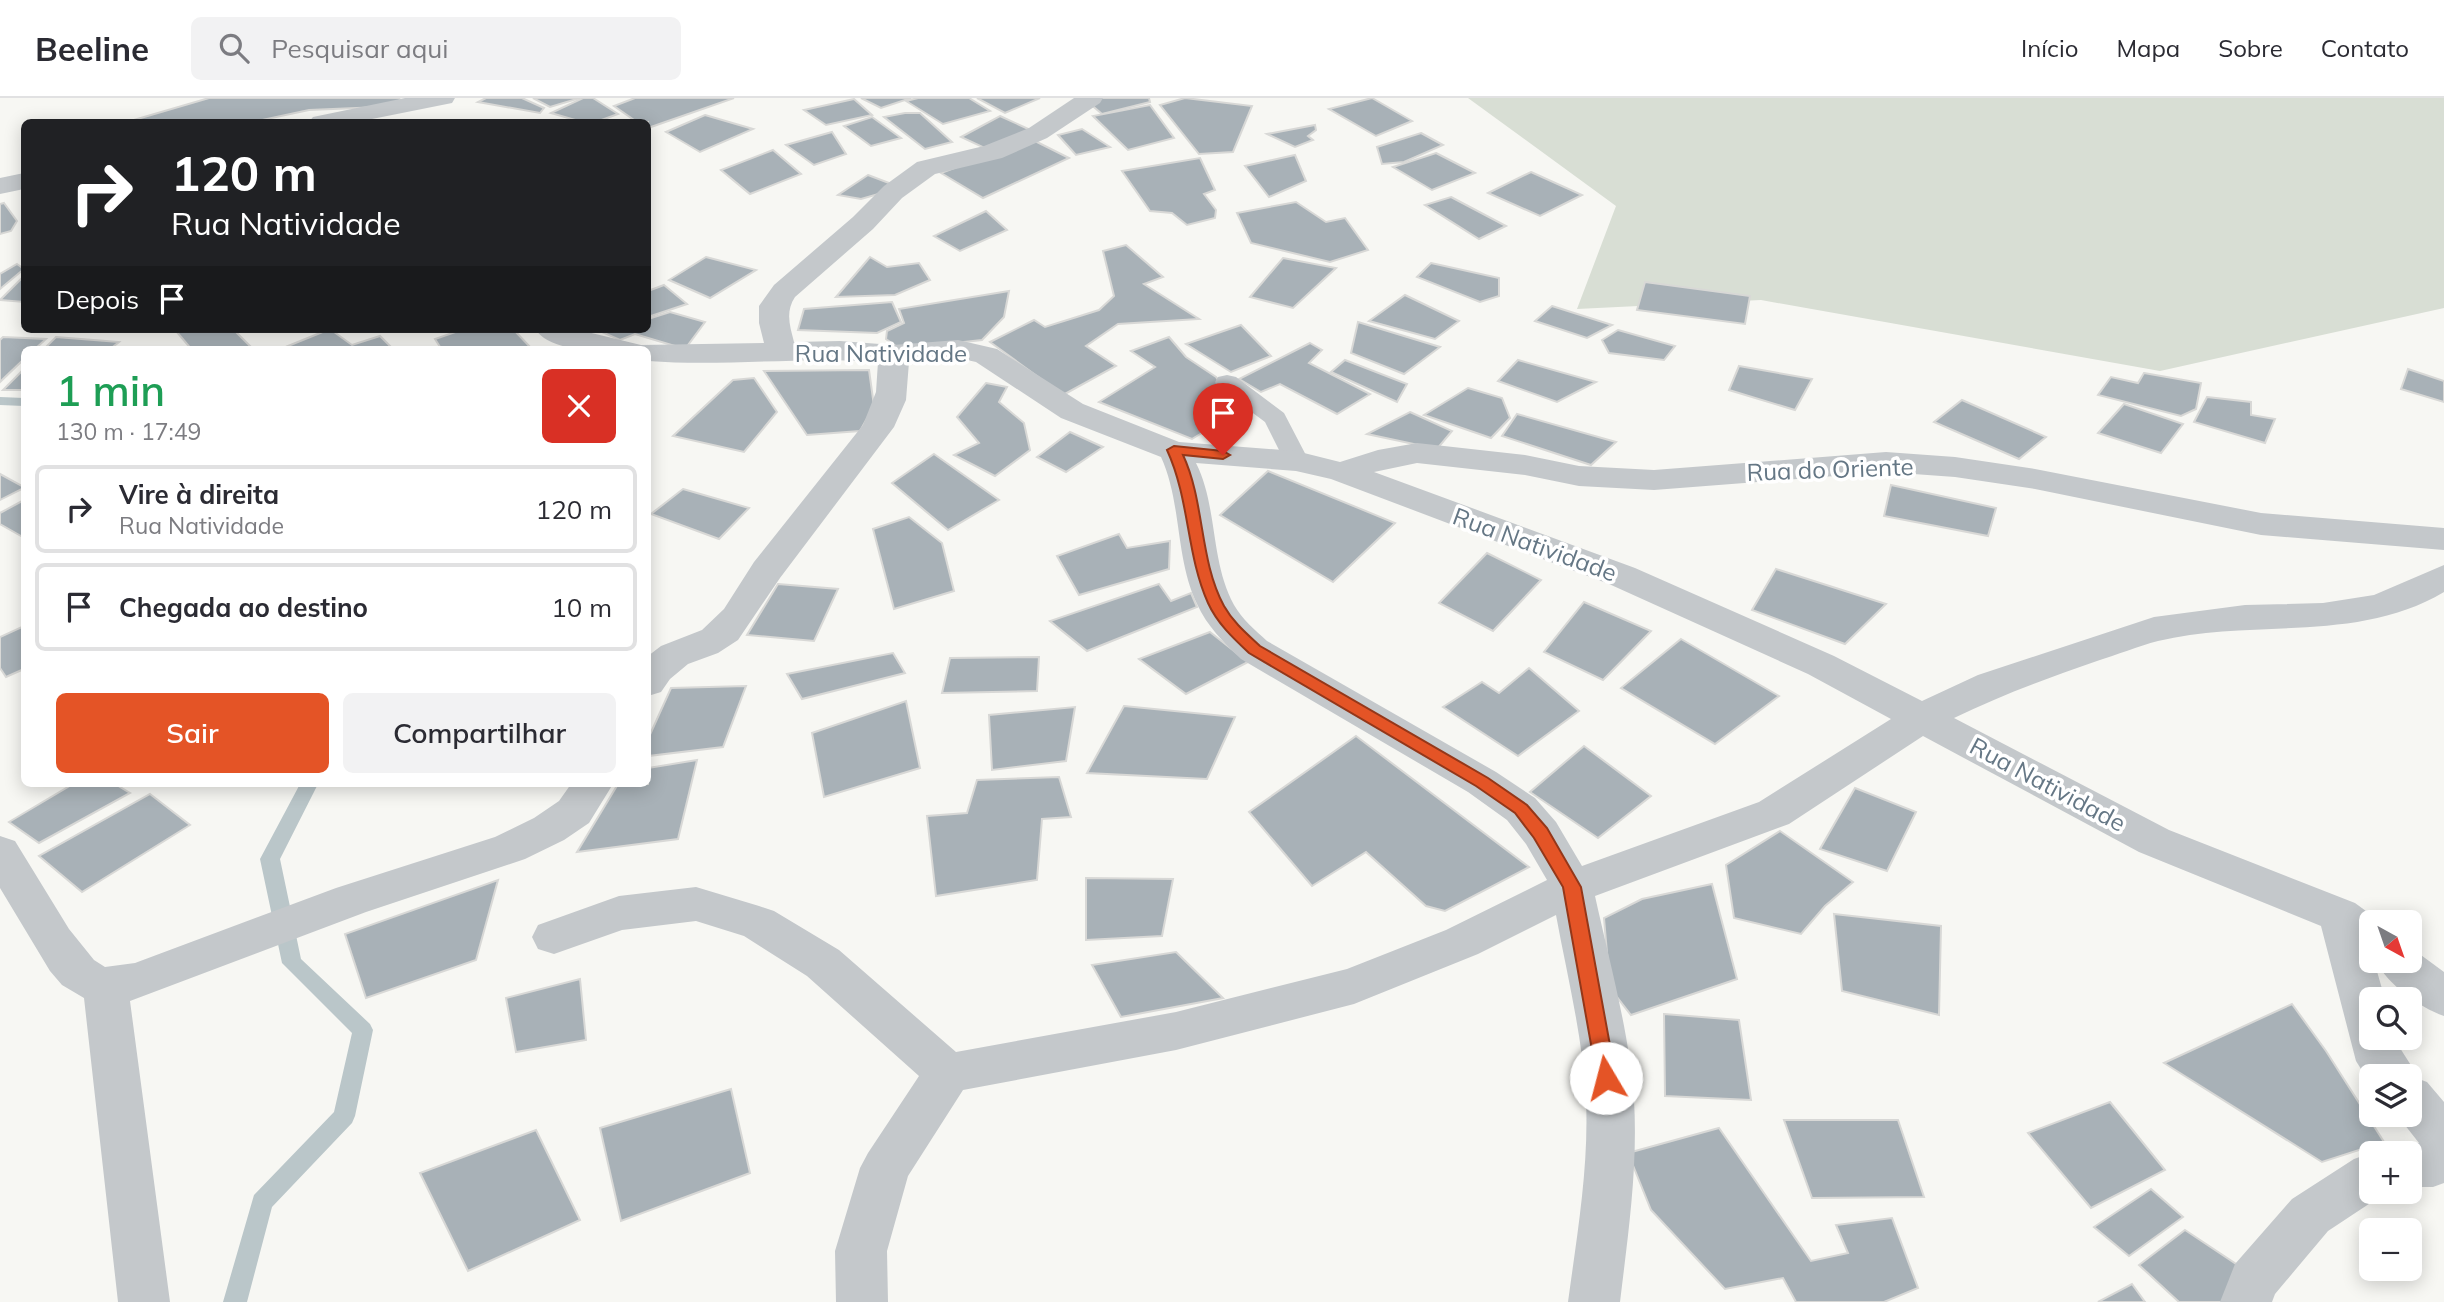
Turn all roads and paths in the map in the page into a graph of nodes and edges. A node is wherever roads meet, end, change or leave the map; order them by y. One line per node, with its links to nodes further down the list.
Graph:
1 (1091, 98): 7 (street)
2 (436, 105): 3 (street)
3 (343, 119)
4 (559, 333): 5 (street)
5 (609, 346)
6 (651, 352): 7 (street, Rua Natividade)
7 (780, 352): 8 (street, Rua Natividade)
8 (892, 354): 10 (street, Rua Natividade); 15 (street)
9 (1227, 382): 11 (lane)
10 (1174, 450): 11 (street, Rua Natividade); 19 (street)
11 (1296, 461): 12 (street, Rua Natividade)
12 (1342, 472): 13 (street, Rua do Oriente); 16 (street, Rua Natividade)
13 (2444, 539)
14 (2444, 576): 16 (street)
15 (651, 678)
16 (1923, 717): 19 (street); 20 (street, Rua Natividade)
17 (591, 787): 23 (street)
18 (0, 852): 23 (street)
19 (1572, 887): 26 (street); 32 (street)
20 (2356, 927): 24 (street)
21 (554, 937): 26 (street)
22 (2413, 973): 25 (street)
23 (122, 983): 30 (street)
24 (2365, 987)
25 (2444, 997)
26 (948, 1073): 31 (street)
27 (2435, 1130): 28 (street)
28 (2422, 1165)
29 (2359, 1182): 33 (street)
30 (144, 1302)
31 (862, 1302)
32 (1594, 1302)
33 (2246, 1302)

